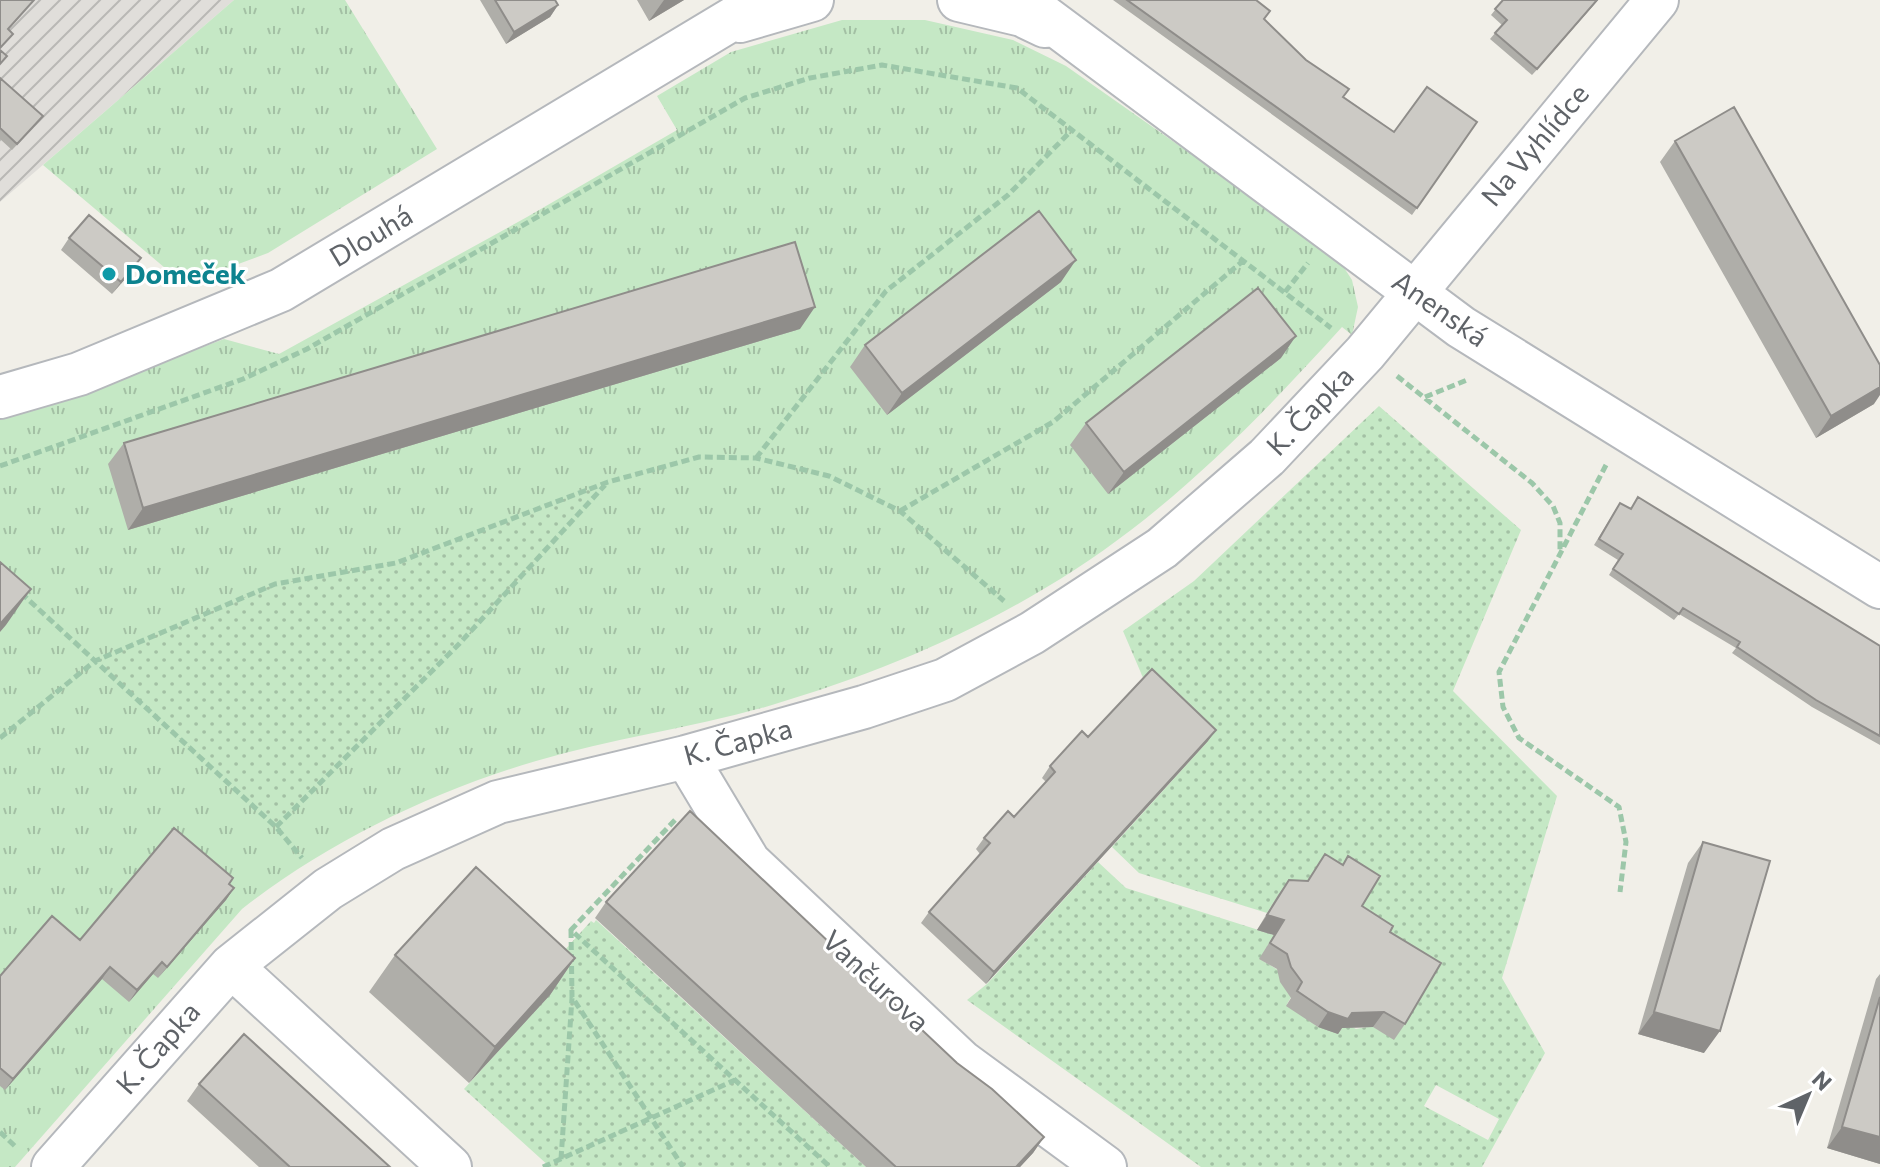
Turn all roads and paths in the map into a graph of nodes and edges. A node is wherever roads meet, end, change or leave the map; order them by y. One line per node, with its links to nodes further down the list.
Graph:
1 (764, 0): 6 (street, Dlouhá)
2 (812, 0): 6 (street, Dlouhá)
3 (959, 0): 7 (street)
4 (1022, 0): 7 (street, Anenská)
5 (1657, 0): 10 (street, Na Vyhlídce)
6 (719, 26): 12 (street, Dlouhá)
7 (1079, 43): 10 (street, Anenská)
8 (1073, 129): 9 (path); 14 (path); 15 (path)
9 (1244, 260): 11 (path); 17 (path)
10 (1414, 292): 11 (street, K. Čapka); 13 (street, Anenská)
11 (1365, 353): 18 (path); 24 (street, K. Čapka)
12 (0, 397)
13 (1628, 430): 18 (path); 20 (street, Anenská)
14 (756, 458): 16 (path); 17 (path)
15 (0, 466)
16 (608, 482): 22 (path); 26 (path)
17 (900, 511): 21 (path)
18 (1560, 551): 28 (path)
19 (11, 583): 22 (path)
20 (1880, 587)
21 (1014, 612)
22 (95, 661): 23 (path); 26 (path)
23 (0, 738)
24 (686, 757): 27 (street, K. Čapka); 40 (street, Vančurova)
25 (681, 814): 29 (path)
26 (276, 827): 27 (path)
27 (328, 889): 30 (street, K. Čapka)
28 (1620, 892)
29 (571, 930): 31 (path); 32 (path)
30 (231, 966): 35 (street, K. Čapka); 36 (street)
31 (572, 997): 33 (path); 34 (path)
32 (736, 1079): 33 (path); 39 (path)
33 (650, 1118): 34 (path); 38 (path)
34 (561, 1159): 37 (path)
35 (53, 1167)
36 (450, 1167)
37 (543, 1167)
38 (683, 1167)
39 (830, 1167)
40 (1105, 1167)

